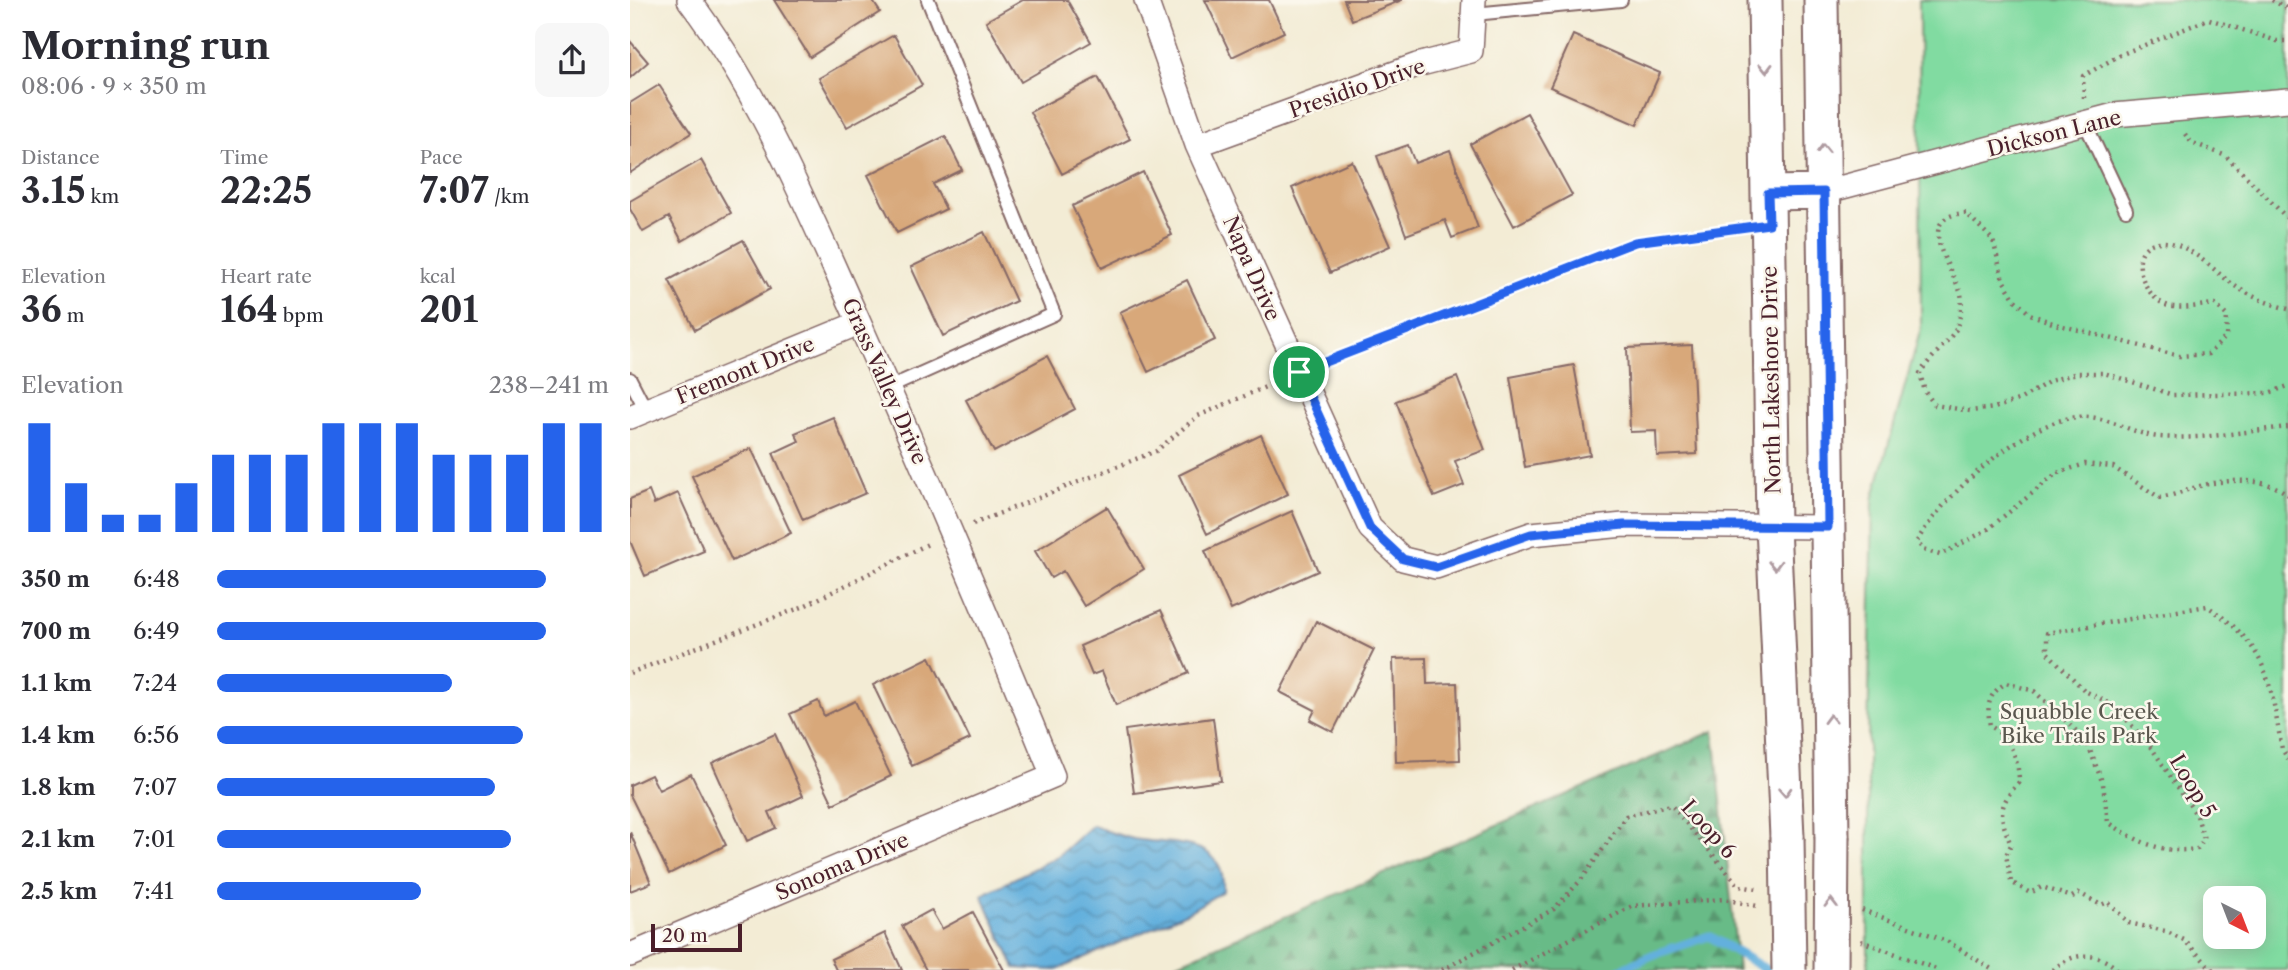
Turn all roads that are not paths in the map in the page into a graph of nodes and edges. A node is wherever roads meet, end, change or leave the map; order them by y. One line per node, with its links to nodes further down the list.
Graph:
1 (689, 0): 14 (street, Grass Valley Drive)
2 (928, 0): 16 (lane)
3 (1146, 0): 10 (street, Napa Drive)
4 (1621, 0): 7 (lane)
5 (1765, 0): 12 (main road, North Lakeshore Drive, one-way to 12)
6 (1821, 0): 11 (main road, one-way to 6)
7 (1474, 7): 10 (street, Presidio Drive)
8 (2288, 100): 9 (street, Dickson Lane)
9 (2085, 123): 11 (street, Dickson Lane); 13 (lane)
10 (1197, 145): 18 (street, Napa Drive)
11 (1824, 192): 12 (main road); 19 (main road)
12 (1768, 209): 18 (main road, North Lakeshore Drive)
13 (2126, 210)
14 (859, 323): 16 (street, Grass Valley Drive); 17 (street, Fremont Drive)
15 (630, 379): 17 (lane)
16 (888, 388): 20 (street, Grass Valley Drive)
17 (638, 414)
18 (1773, 526): 19 (street); 22 (main road, North Lakeshore Drive, one-way to 22, bridge)
19 (1828, 527): 23 (main road, one-way to 19, bridge)
20 (1053, 776): 21 (street, Sonoma Drive)
21 (630, 955)
22 (1789, 970)
23 (1831, 970)

